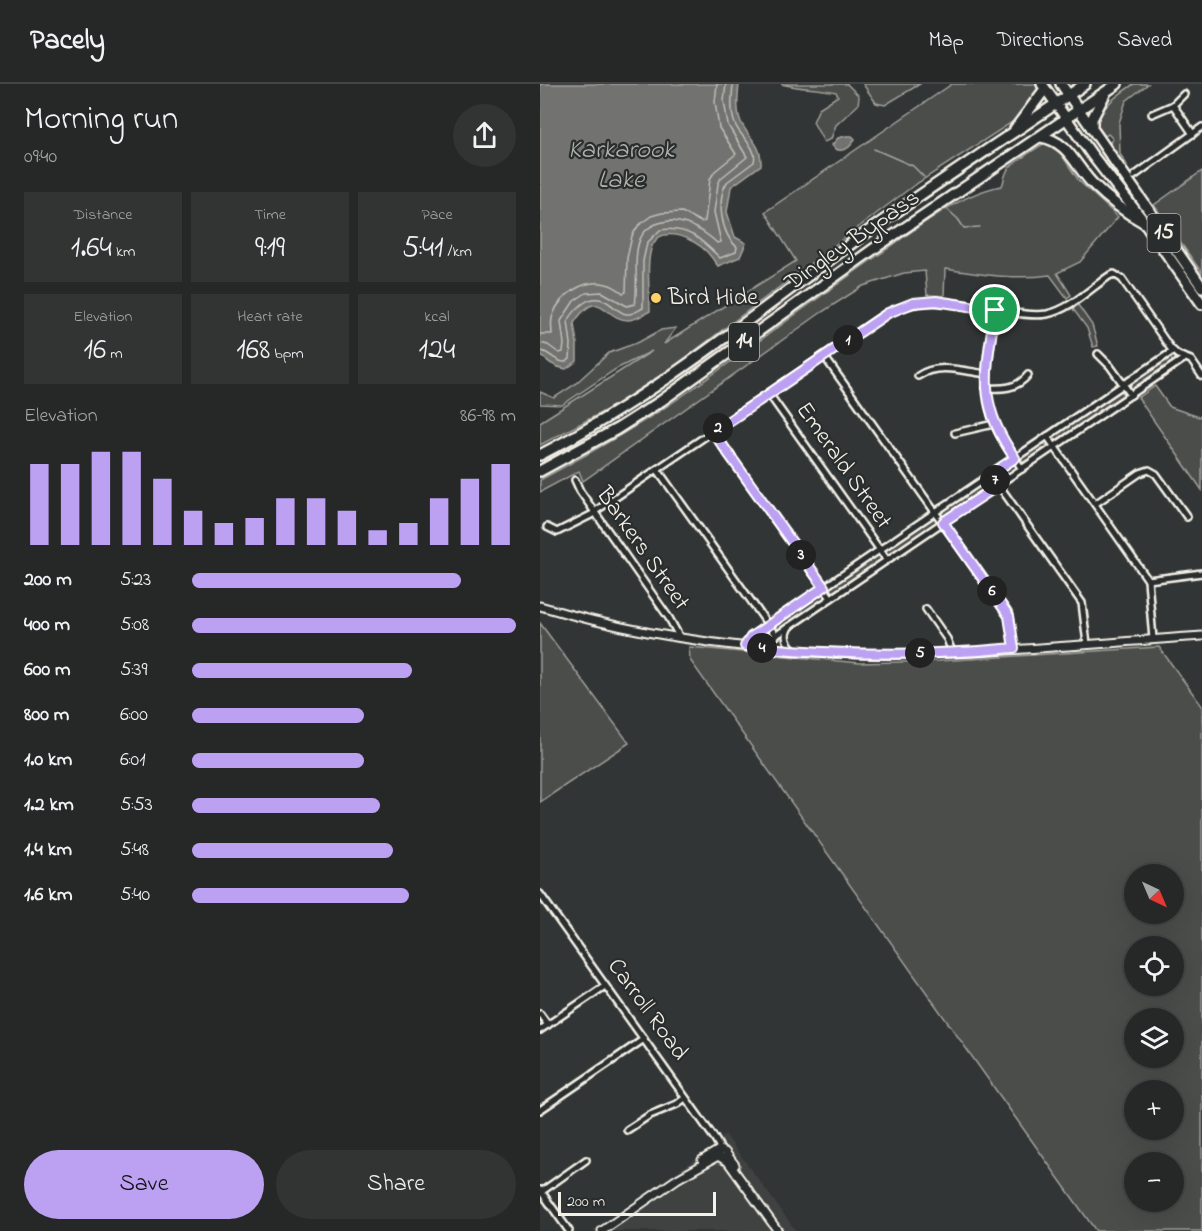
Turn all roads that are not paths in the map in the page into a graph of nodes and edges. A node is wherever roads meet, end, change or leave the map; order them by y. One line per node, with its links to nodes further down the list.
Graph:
1 (1060, 84): 7 (highway, 15)
2 (1085, 84): 7 (highway, 14)
3 (1117, 84): 5 (highway, 14)
4 (1043, 86): 8 (highway, 15); 15 (highway)
5 (1106, 92): 10 (highway, 14); 14 (highway)
6 (1184, 94): 9 (street)
7 (1069, 96): 8 (highway, 14); 10 (highway, 15)
8 (1056, 104): 12 (highway, 15); 15 (highway, Dingley Bypass / 14)
9 (1173, 105): 11 (street); 16 (street)
10 (1079, 110): 12 (highway, 14); 14 (highway, 15)
11 (1152, 114)
12 (1066, 119): 17 (highway, Dingley Bypass / 14); 19 (highway, 15)
13 (1202, 127): 16 (street)
14 (1092, 129): 20 (highway, 15)
15 (1012, 133): 40 (highway, Dingley Bypass / 14)
16 (1193, 134): 18 (street)
17 (1041, 137): 19 (highway); 44 (highway, Dingley Bypass / 14)
18 (1134, 176)
19 (1145, 223): 21 (highway, 15)
20 (1202, 287)
21 (1202, 304)
22 (995, 310): 23 (street); 25 (street); 27 (street)
23 (1174, 352): 26 (street); 31 (street)
24 (1098, 354): 31 (street)
25 (824, 356): 33 (street); 49 (street)
26 (1185, 358): 30 (street); 34 (street)
27 (986, 374): 29 (street); 32 (street)
28 (1028, 375): 32 (street)
29 (918, 376)
30 (1202, 376)
31 (1124, 385): 34 (street); 38 (street)
32 (986, 388): 35 (street)
33 (769, 394): 36 (street); 54 (street, Emerald Street)
34 (1131, 395): 39 (street)
35 (994, 424): 37 (street); 41 (street)
36 (713, 432): 42 (street); 58 (street)
37 (955, 433)
38 (1047, 436): 39 (street); 41 (street)
39 (1054, 447): 43 (street); 48 (street)
40 (540, 455)
41 (1015, 458): 43 (street); 45 (street)
42 (657, 469): 50 (street); 62 (street)
43 (1022, 469): 47 (street)
44 (540, 471)
45 (991, 474): 47 (street); 49 (street)
46 (575, 480): 50 (street, Barkers Street)
47 (999, 485): 52 (street); 68 (street)
48 (1095, 504): 51 (street); 57 (street)
49 (936, 512): 52 (street); 54 (street)
50 (595, 513): 53 (street); 66 (street, Barkers Street)
51 (1187, 517)
52 (943, 522): 55 (street); 71 (street)
53 (547, 527)
54 (880, 550): 55 (street, Emerald Street); 58 (street)
55 (887, 560): 59 (street)
56 (1202, 573): 57 (street)
57 (1148, 580): 67 (street)
58 (824, 587): 59 (street); 62 (street)
59 (831, 598): 63 (street)
60 (540, 606): 66 (main road)
61 (926, 609): 73 (street)
62 (768, 625): 64 (street); 69 (street)
63 (790, 626): 64 (street); 72 (street)
64 (776, 636): 70 (street)
65 (1202, 636): 67 (main road)
66 (680, 638): 69 (main road)
67 (1153, 639): 68 (main road)
68 (1086, 644): 71 (main road)
69 (745, 646): 70 (main road)
70 (759, 647): 72 (main road)
71 (1014, 648): 73 (main road)
72 (794, 651): 73 (main road)
73 (952, 652)
74 (540, 894): 75 (street, Carroll Road)
75 (605, 986): 77 (street); 79 (street, Carroll Road)
76 (540, 1014): 77 (street)
77 (548, 1025): 78 (street)
78 (540, 1030)
79 (644, 1039): 80 (street, Carroll Road); 81 (street)
80 (685, 1098): 82 (street); 83 (street, Carroll Road)
81 (540, 1110)
82 (627, 1130)
83 (718, 1153): 87 (main road); 88 (main road, Carroll Road)
84 (586, 1160): 85 (street)
85 (541, 1191): 86 (street)
86 (570, 1231)
87 (602, 1231)
88 (778, 1231)

